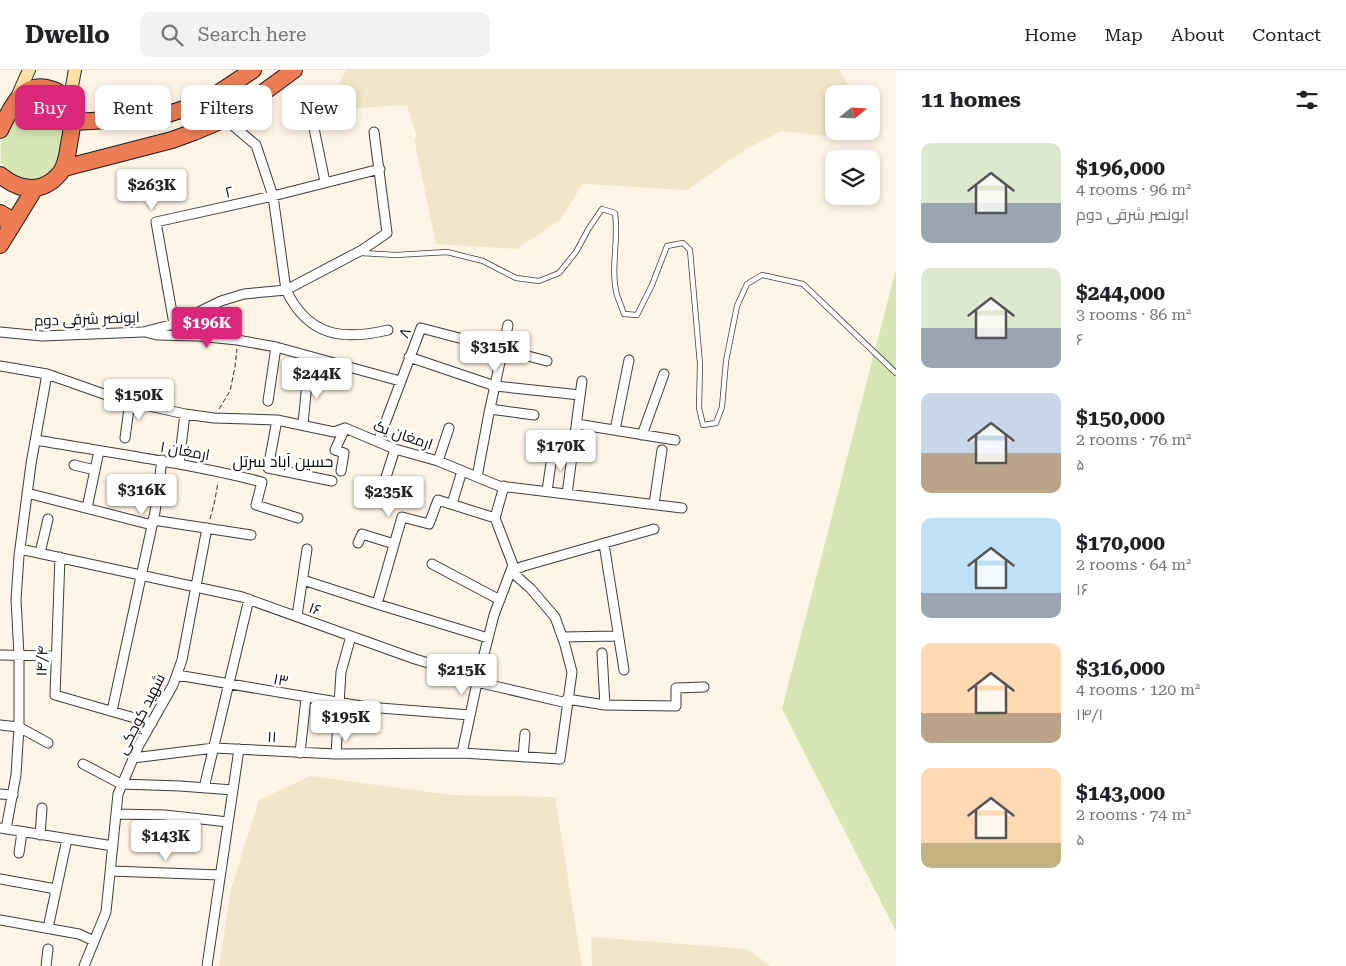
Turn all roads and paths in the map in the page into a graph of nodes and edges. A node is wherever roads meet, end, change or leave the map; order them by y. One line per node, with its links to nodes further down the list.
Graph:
1 (30, 70): 5 (main road)
2 (74, 70): 6 (main road)
3 (253, 70): 9 (highway)
4 (294, 70): 7 (highway)
5 (23, 85)
6 (72, 85)
7 (272, 87)
8 (15, 101): 10 (highway)
9 (85, 121)
10 (0, 130)
11 (72, 130): 16 (highway)
12 (199, 130): 16 (highway)
13 (238, 130): 21 (street)
14 (314, 130): 19 (street)
15 (374, 132): 17 (street)
16 (64, 168): 20 (highway)
17 (380, 169): 19 (street, ۲); 25 (street)
18 (0, 175): 20 (highway)
19 (325, 182): 21 (street, ۲)
20 (35, 188): 23 (highway)
21 (273, 196): 26 (street); 27 (street, ۲)
22 (0, 213): 23 (highway)
23 (9, 230): 24 (highway)
24 (0, 245)
25 (358, 253): 26 (street); 40 (lane)
26 (286, 290): 27 (street, ابونصر شرقی دوم); 29 (street)
27 (174, 324): 31 (street, ابونصر شرقی دوم)
28 (508, 325): 34 (street)
29 (388, 330)
30 (0, 332): 31 (street, ابونصر شرقی دوم)
31 (143, 332): 32 (street)
32 (237, 340): 33 (street); 52 (path)
33 (276, 347): 43 (street); 48 (street)
34 (503, 349): 35 (street, ۸); 37 (street, ۸); 45 (street)
35 (409, 357): 43 (street, ۸); 45 (street)
36 (629, 360): 58 (street)
37 (547, 361)
38 (0, 366): 41 (street, ارمغان یک)
39 (308, 373): 54 (street)
40 (896, 373)
41 (47, 374): 47 (street, ارمغان یک); 61 (street)
42 (664, 374): 59 (street)
43 (400, 381): 63 (street, ۸)
44 (582, 381): 46 (street)
45 (495, 386): 46 (street); 49 (street)
46 (580, 395): 55 (street)
47 (130, 401): 50 (street, ارمغان یک); 60 (street)
48 (268, 401)
49 (490, 409): 51 (street); 76 (street)
50 (185, 414): 52 (street, ارمغان یک); 70 (street)
51 (534, 415)
52 (214, 418): 53 (street, ارمغان یک)
53 (277, 420): 54 (street, ارمغان یک); 77 (street)
54 (303, 424): 56 (street, ارمغان یک)
55 (577, 424): 58 (street); 82 (street)
56 (345, 428): 63 (street, ارمغان یک); 74 (street)
57 (449, 428): 69 (street)
58 (615, 430): 59 (street)
59 (642, 435): 62 (street)
60 (125, 438)
61 (36, 440): 67 (street, ارمغان ۱); 80 (street)
62 (675, 440)
63 (378, 442): 64 (street, ارمغان یک)
64 (395, 449): 69 (street, ارمغان یک); 81 (street)
65 (553, 449): 79 (street)
66 (662, 450): 84 (street)
67 (99, 451): 68 (street, ارمغان ۱); 72 (street)
68 (162, 460): 70 (street, ارمغان ۱); 90 (street)
69 (438, 461): 75 (street, ارمغان یک)
70 (179, 463): 73 (street, ارمغان ۱)
71 (74, 465): 72 (street)
72 (95, 470): 85 (street)
73 (219, 471): 87 (street, ارمغان ۱); 91 (path)
74 (341, 471)
75 (462, 471): 76 (street, ارمغان یک); 83 (street)
76 (477, 477): 78 (street, ارمغان یک)
77 (332, 481)
78 (504, 486): 79 (street, ارمغان یک); 88 (street)
79 (547, 492): 82 (street, ارمغان یک)
80 (28, 493): 85 (street); 97 (street)
81 (364, 494)
82 (567, 494): 84 (street, ارمغان یک)
83 (452, 504): 88 (street); 95 (street)
84 (654, 504): 86 (street, ارمغان یک)
85 (87, 508): 90 (street)
86 (682, 508)
87 (298, 518)
88 (495, 518): 102 (street)
89 (48, 520): 99 (street)
90 (153, 523): 91 (street); 103 (street)
91 (208, 528): 93 (street); 105 (street, شهید کوچکی)
92 (654, 529): 96 (street)
93 (251, 536)
94 (358, 543): 95 (street)
95 (394, 544): 108 (street)
96 (604, 544): 102 (street); 111 (street)
97 (20, 549): 99 (street, ۱۶); 116 (street)
98 (307, 549): 104 (street)
99 (40, 553): 100 (street, ۱۶)
100 (60, 557): 103 (street, ۱۶); 117 (street, ۱۴/۴)
101 (432, 564): 107 (street)
102 (512, 568): 107 (street); 112 (street)
103 (141, 574): 105 (street, ۱۶); 127 (street)
104 (303, 580): 108 (street); 109 (street)
105 (196, 586): 106 (street, ۱۶); 119 (street, شهید کوچکی)
106 (248, 599): 109 (street, ۱۶); 121 (street)
107 (500, 600): 113 (street)
108 (377, 604): 113 (street)
109 (297, 616): 110 (street, ۱۶)
110 (351, 636): 120 (street, ۱۶); 125 (street)
111 (618, 636): 112 (street); 118 (street)
112 (562, 637): 124 (street)
113 (488, 638): 120 (street)
114 (602, 653): 126 (street)
115 (0, 655): 116 (street)
116 (19, 655): 117 (street); 131 (street)
117 (56, 656): 127 (street, ۱۴/۴)
118 (624, 670)
119 (177, 675): 121 (street, ۱۳); 129 (street, شهید کوچکی)
120 (477, 680): 124 (street, ۱۶); 128 (street)
121 (228, 684): 123 (street, ۱۳); 134 (street)
122 (704, 687): 126 (street, ۱۶)
123 (306, 698): 125 (street, ۱۳); 136 (street)
124 (567, 701): 126 (street, ۱۶); 139 (street, ۱۱)
125 (339, 703): 128 (street, ۱۳); 138 (street)
126 (605, 705)
127 (112, 711): 129 (street, ۱۴/۴)
128 (470, 715): 137 (street)
129 (152, 723): 140 (street, شهید کوچکی)
130 (0, 725): 131 (street)
131 (19, 726): 133 (street); 146 (street)
132 (525, 734): 139 (street)
133 (48, 743)
134 (214, 748): 135 (street, ۱۱); 140 (street, ۱۱); 143 (street)
135 (239, 749): 136 (street, ۱۱); 144 (street)
136 (300, 753): 138 (street, ۱۱)
137 (462, 753): 138 (street, ۱۱); 139 (street, ۱۱)
138 (336, 754)
139 (523, 757)
140 (133, 758): 142 (street, شهید کوچکی)
141 (83, 764): 142 (street)
142 (122, 784): 143 (street); 148 (street, شهید کوچکی)
143 (204, 788): 144 (street)
144 (233, 790): 149 (street)
145 (0, 794): 146 (street)
146 (13, 795): 150 (street)
147 (42, 808): 152 (street)
148 (116, 814): 149 (street); 154 (street, شهید کوچکی)
149 (228, 822): 157 (street)
150 (3, 829): 151 (street)
151 (22, 832): 152 (street); 155 (street)
152 (40, 834): 153 (street)
153 (67, 839): 154 (street); 159 (street)
154 (113, 846): 156 (street, شهید کوچکی)
155 (19, 853)
156 (111, 871): 157 (street); 162 (street, شهید کوچکی)
157 (220, 875): 166 (street)
158 (0, 879): 159 (street)
159 (56, 889): 161 (street)
160 (0, 920): 161 (street)
161 (48, 928): 162 (street)
162 (94, 941): 165 (street, شهید کوچکی)
163 (48, 949): 164 (street)
164 (46, 966)
165 (84, 966)
166 (207, 966)

